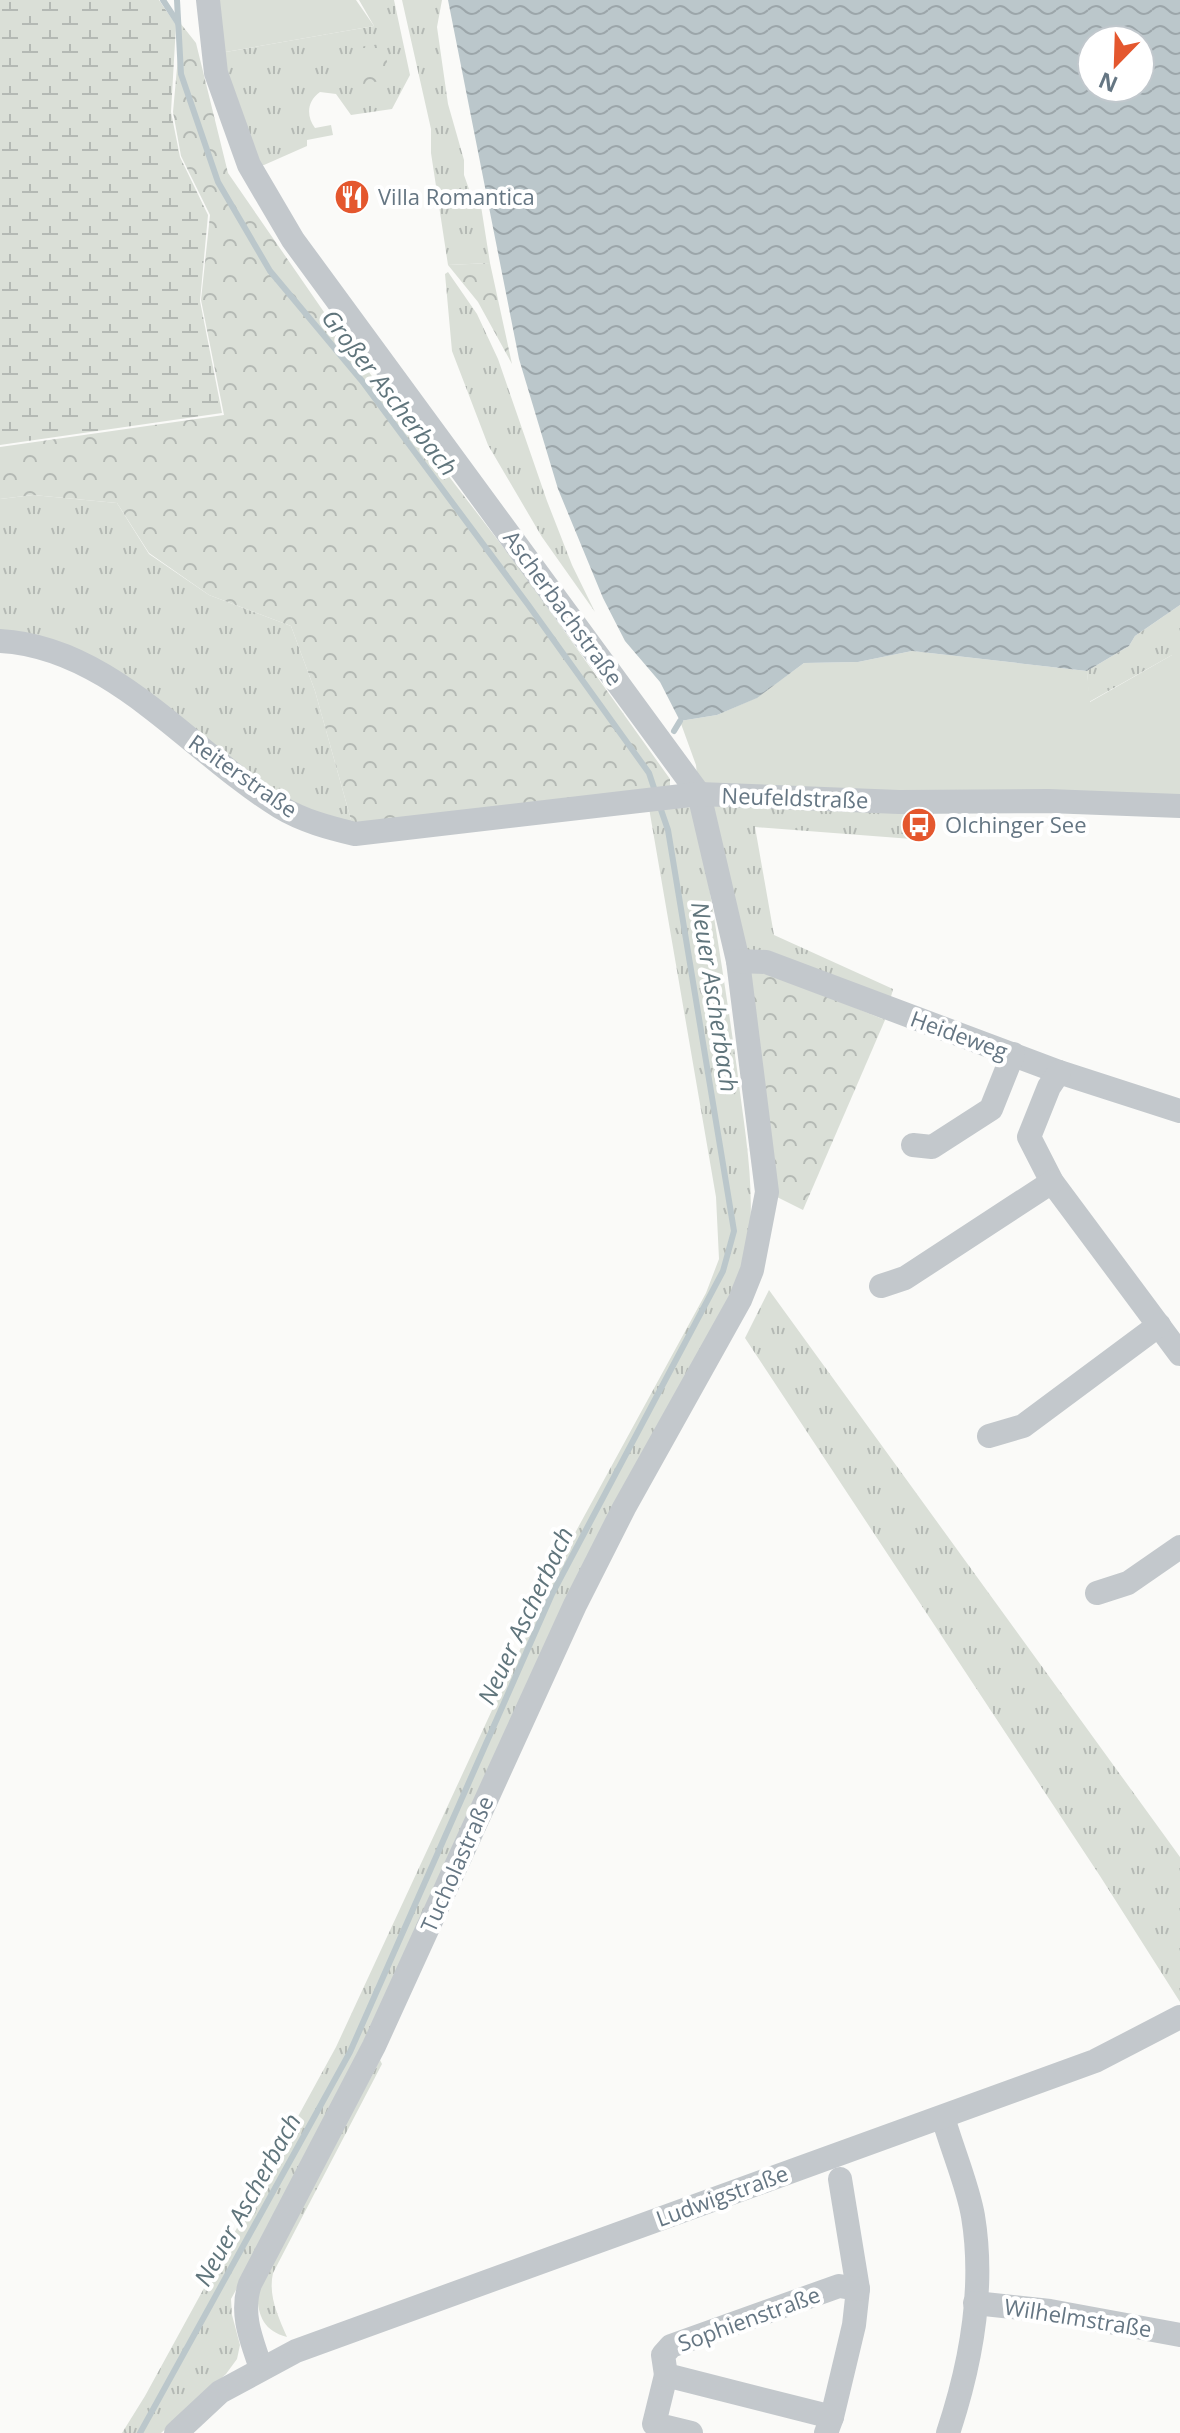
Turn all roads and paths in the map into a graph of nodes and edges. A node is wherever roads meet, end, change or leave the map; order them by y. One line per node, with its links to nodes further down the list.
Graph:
1 (208, 0): 3 (street, Ascherbachstraße)
2 (0, 641): 3 (street, Reiterstraße)
3 (699, 794): 4 (street, Neufeldstraße); 5 (street, Ascherbachstraße)
4 (1180, 806)
5 (738, 961): 6 (street, Heideweg); 11 (street, Ascherbachstraße)
6 (1013, 1054): 7 (street, Heideweg); 9 (street)
7 (1059, 1072): 8 (street, Heideweg); 10 (street)
8 (1180, 1111)
9 (913, 1145)
10 (1052, 1182): 12 (street); 13 (street)
11 (752, 1270): 24 (street, Tucholastraße)
12 (881, 1286)
13 (1159, 1325): 14 (street); 15 (street)
14 (1180, 1354)
15 (989, 1436)
16 (1180, 1547): 17 (street)
17 (1097, 1593)
18 (1180, 2017): 19 (street, Ludwigstraße)
19 (943, 2117): 22 (street); 24 (street, Ludwigstraße)
20 (840, 2179): 21 (street, Sophienstraße)
21 (858, 2289): 25 (street, Sophienstraße); 26 (street, Sophienstraße)
22 (975, 2303): 23 (street, Wilhelmstraße); 30 (street)
23 (1180, 2335)
24 (261, 2368): 28 (street)
25 (666, 2375): 26 (street, Sophienstraße); 27 (street, Sophienstraße)
26 (829, 2425)
27 (653, 2429): 29 (street, Sophienstraße)
28 (176, 2433)
29 (691, 2433)
30 (948, 2433)

